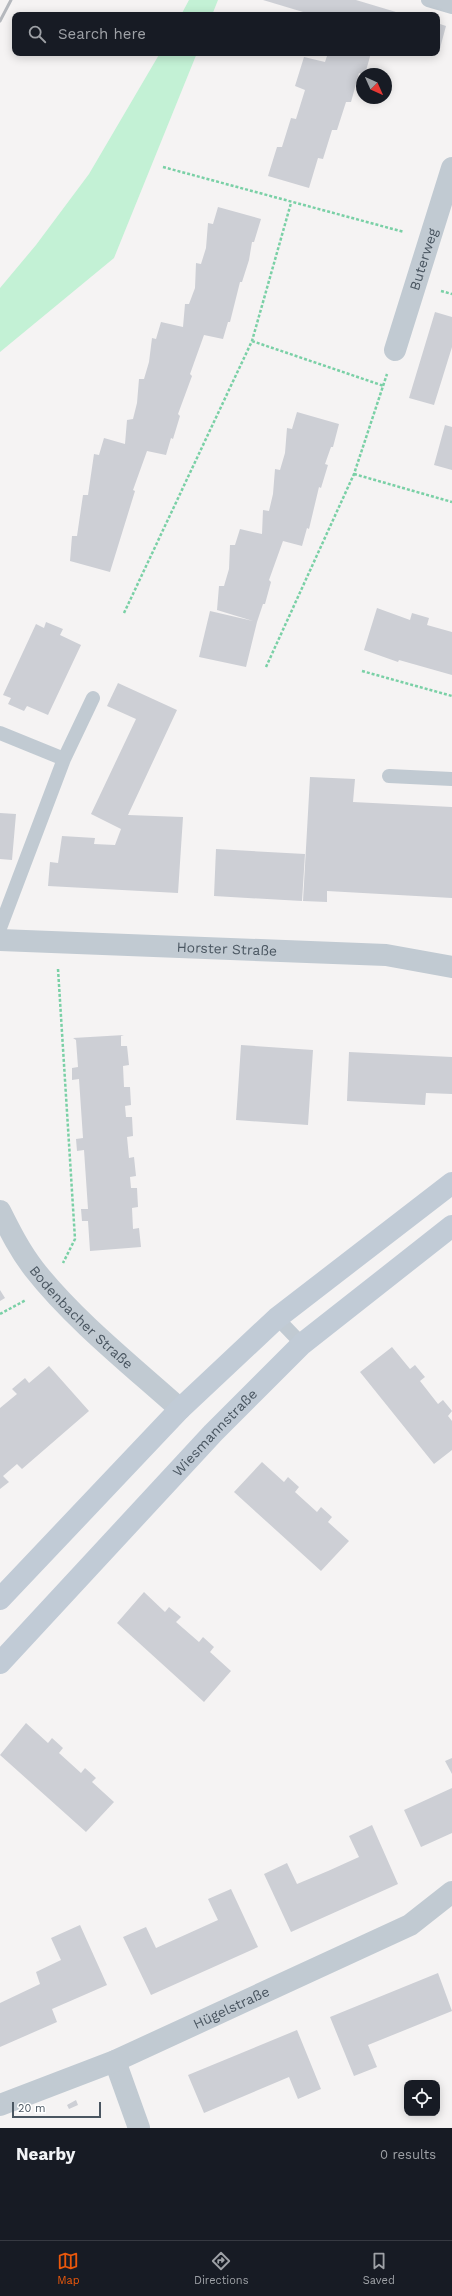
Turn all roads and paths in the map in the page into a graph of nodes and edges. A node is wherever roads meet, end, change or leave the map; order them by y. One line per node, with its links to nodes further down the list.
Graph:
1 (428, 0): 2 (lane)
2 (452, 7)
3 (163, 167): 5 (path)
4 (452, 168): 6 (street, Buterweg)
5 (290, 203): 6 (path); 7 (path)
6 (430, 239): 8 (street, Buterweg)
7 (252, 341): 9 (path); 12 (path)
8 (395, 350): 9 (path)
9 (384, 386): 10 (path)
10 (354, 474): 11 (path); 13 (path)
11 (452, 502)
12 (124, 613)
13 (266, 667)
14 (362, 671): 15 (path)
15 (452, 696)
16 (93, 698): 18 (lane)
17 (0, 733): 18 (lane)
18 (64, 760): 21 (lane)
19 (389, 776): 20 (lane)
20 (452, 779)
21 (0, 928)
22 (0, 940): 23 (street, Horster Straße)
23 (56, 943): 24 (street, Horster Straße); 28 (path)
24 (452, 967)
25 (452, 1184): 30 (main road)
26 (0, 1211): 28 (street, Bodenbacher Straße)
27 (452, 1226): 31 (main road, Wiesmannstraße)
28 (50, 1288): 29 (path); 32 (street, Bodenbacher Straße)
29 (0, 1314)
30 (277, 1318): 31 (lane); 32 (main road)
31 (302, 1344): 34 (main road, Wiesmannstraße)
32 (180, 1409): 33 (main road)
33 (0, 1599)
34 (0, 1663)
35 (452, 1892): 36 (street, Hügelstraße)
36 (115, 2061): 37 (street, Hügelstraße); 38 (street)
37 (0, 2105)
38 (139, 2128)

